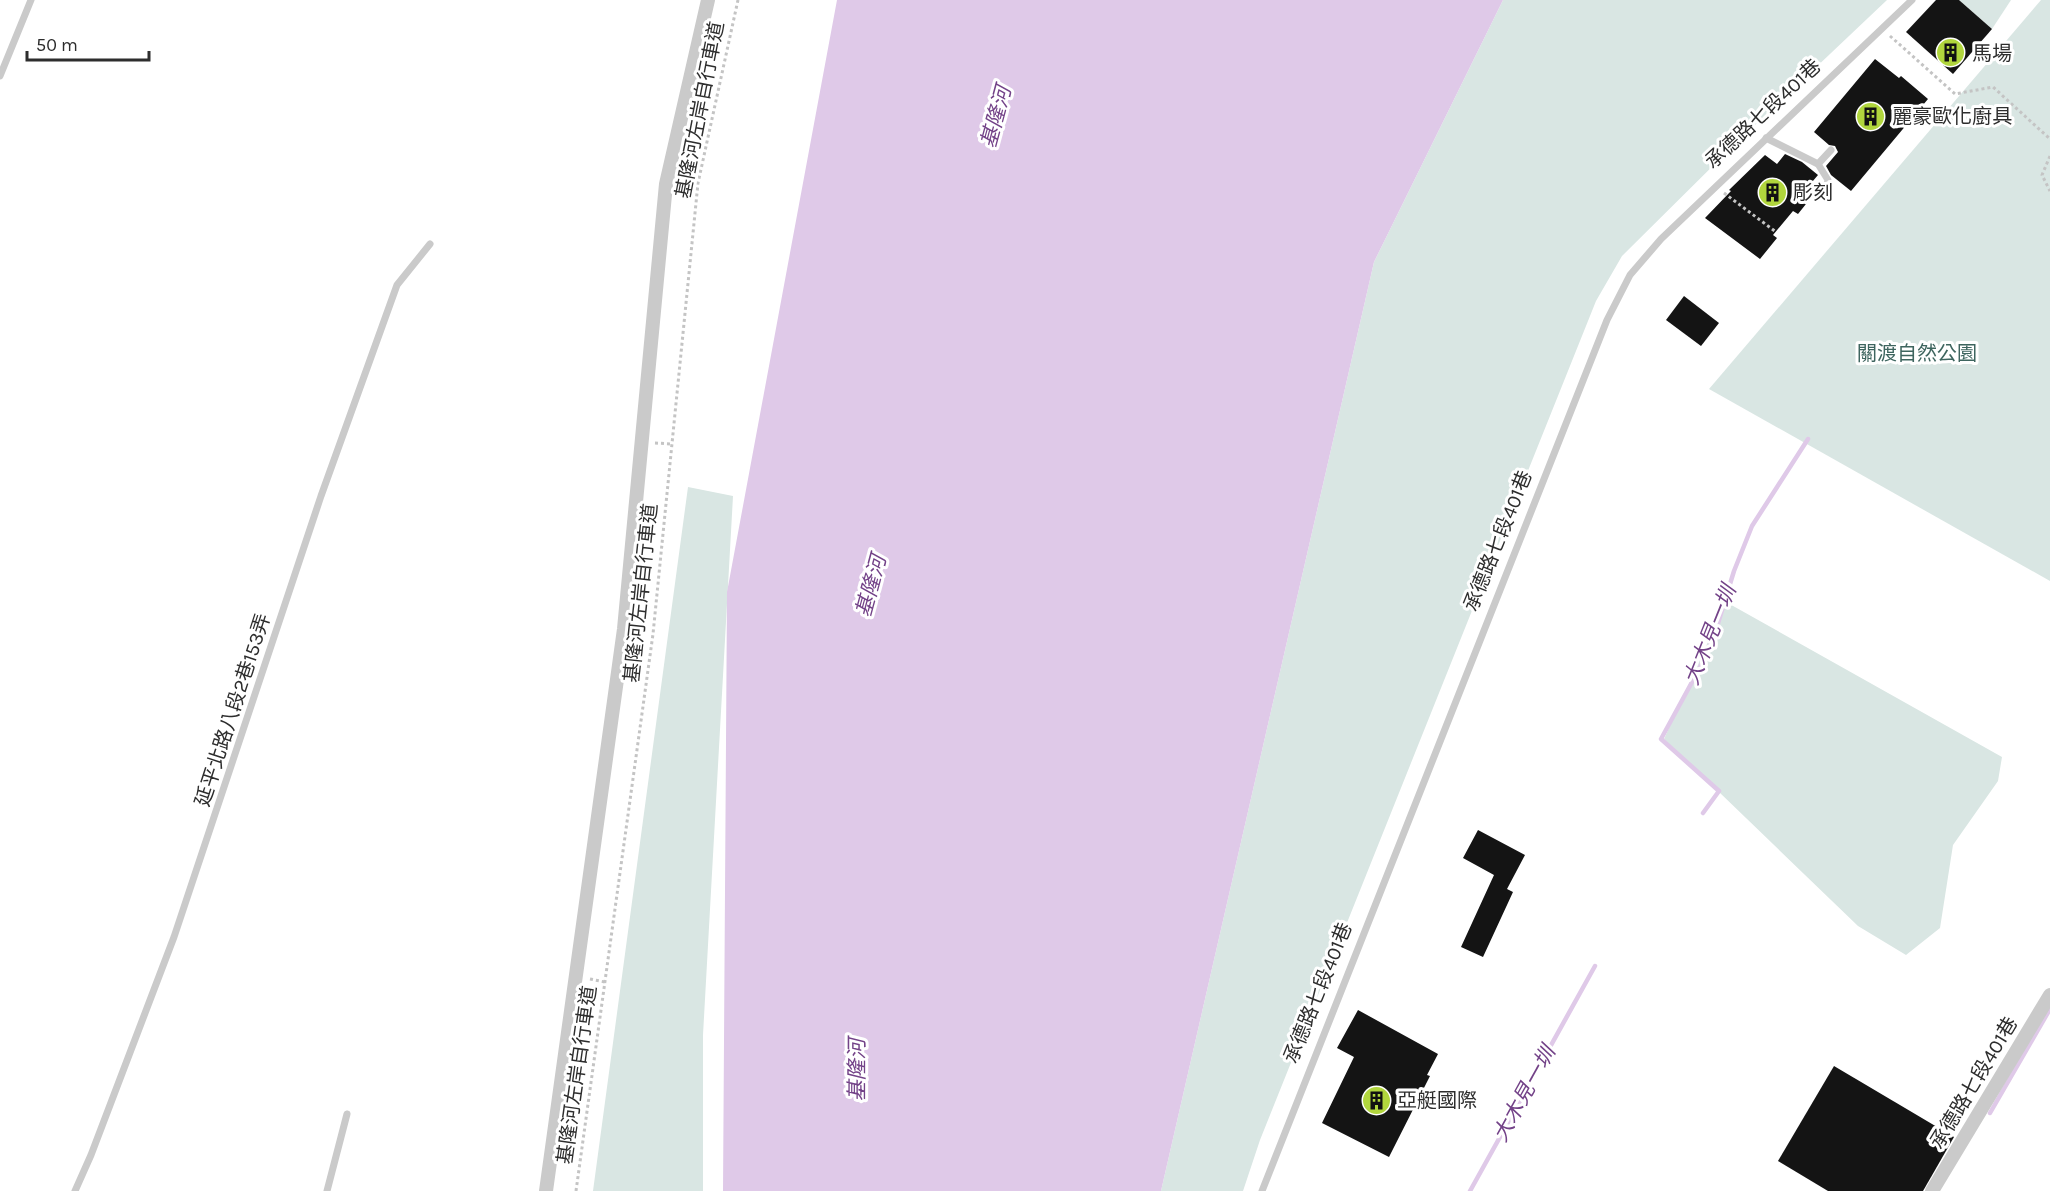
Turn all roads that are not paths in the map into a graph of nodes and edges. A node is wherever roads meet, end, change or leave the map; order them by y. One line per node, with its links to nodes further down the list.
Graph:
1 (31, 0): 4 (lane)
2 (708, 0): 14 (street)
3 (1912, 0): 5 (lane, 承德路七段401巷)
4 (0, 76)
5 (1766, 138): 7 (lane); 15 (lane, 承德路七段401巷)
6 (1831, 150): 7 (lane)
7 (1818, 164): 8 (lane)
8 (1826, 190)
9 (430, 244): 12 (lane, 延平北路八段2巷153弄)
10 (2050, 995): 16 (street, 承德路七段401巷)
11 (347, 1114): 13 (lane)
12 (75, 1191)
13 (327, 1191)
14 (546, 1191)
15 (1262, 1191)
16 (1932, 1191)

